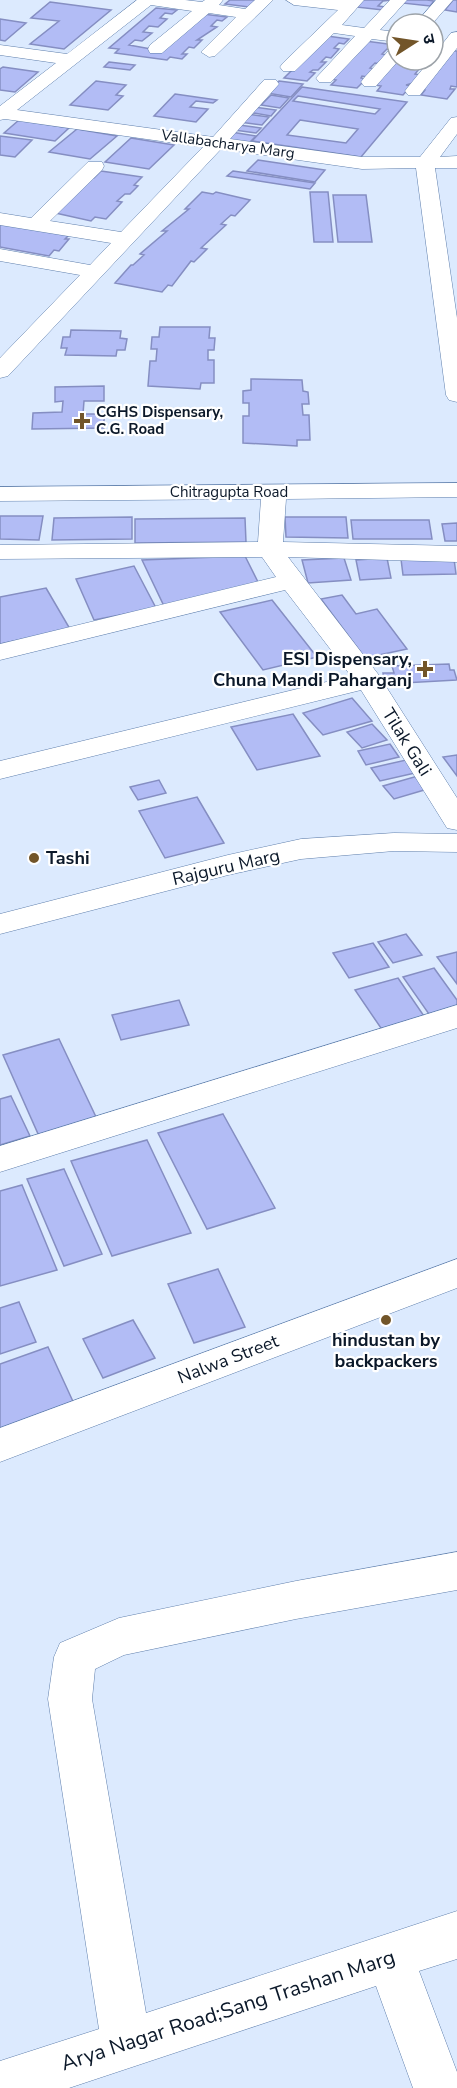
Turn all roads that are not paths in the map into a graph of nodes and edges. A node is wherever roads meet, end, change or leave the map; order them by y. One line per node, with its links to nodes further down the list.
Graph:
1 (149, 0): 6 (street); 17 (street)
2 (265, 0): 9 (street)
3 (294, 0): 7 (street)
4 (399, 0): 11 (street)
5 (445, 0): 8 (street)
6 (210, 4): 9 (street); 14 (street)
7 (353, 4): 10 (street)
8 (434, 12)
9 (249, 14): 16 (street)
10 (330, 28): 11 (street); 19 (street)
11 (369, 33): 12 (street); 20 (street)
12 (385, 35)
13 (455, 42): 23 (street)
14 (156, 49)
15 (0, 50): 17 (street)
16 (209, 52)
17 (70, 60): 24 (street)
18 (385, 65): 21 (street)
19 (289, 67)
20 (325, 78)
21 (370, 82)
22 (270, 84): 26 (street)
23 (414, 90)
24 (1, 114): 26 (street, Vallabacharya Marg)
25 (455, 127): 28 (street)
26 (217, 143): 28 (street, Vallabacharya Marg); 32 (street)
27 (457, 162): 28 (street, Vallabacharya Marg)
28 (425, 163): 37 (street)
29 (95, 165): 31 (street)
30 (0, 219): 31 (street)
31 (36, 224): 32 (street)
32 (126, 239): 34 (street)
33 (0, 255): 34 (street)
34 (94, 272): 35 (street)
35 (10, 349): 36 (street)
36 (0, 371)
37 (457, 395)
38 (457, 489): 39 (street, Chitragupta Road)
39 (274, 492): 40 (street, Chitragupta Road); 41 (street)
40 (0, 494)
41 (270, 549): 42 (street); 44 (street); 46 (street, Tilak Gali)
42 (106, 550): 43 (street); 45 (street)
43 (0, 552)
44 (457, 554)
45 (0, 574)
46 (291, 581): 47 (street); 48 (street, Tilak Gali)
47 (0, 652)
48 (368, 680): 49 (street); 50 (street, Tilak Gali)
49 (0, 770)
50 (457, 821)
51 (457, 843): 52 (street, Rajguru Marg)
52 (0, 924)
53 (457, 1016): 54 (street)
54 (0, 1159)
55 (457, 1273): 56 (street, Nalwa Street)
56 (0, 1445)
57 (457, 1570): 60 (street)
58 (457, 1935): 59 (street, Arya Nagar Road;Sang Trashan Marg)
59 (390, 1957): 60 (street, Arya Nagar Road;Sang Trashan Marg); 62 (street)
60 (126, 2043): 61 (street, Arya Nagar Road;Sang Trashan Marg)
61 (0, 2086)
62 (438, 2088)

